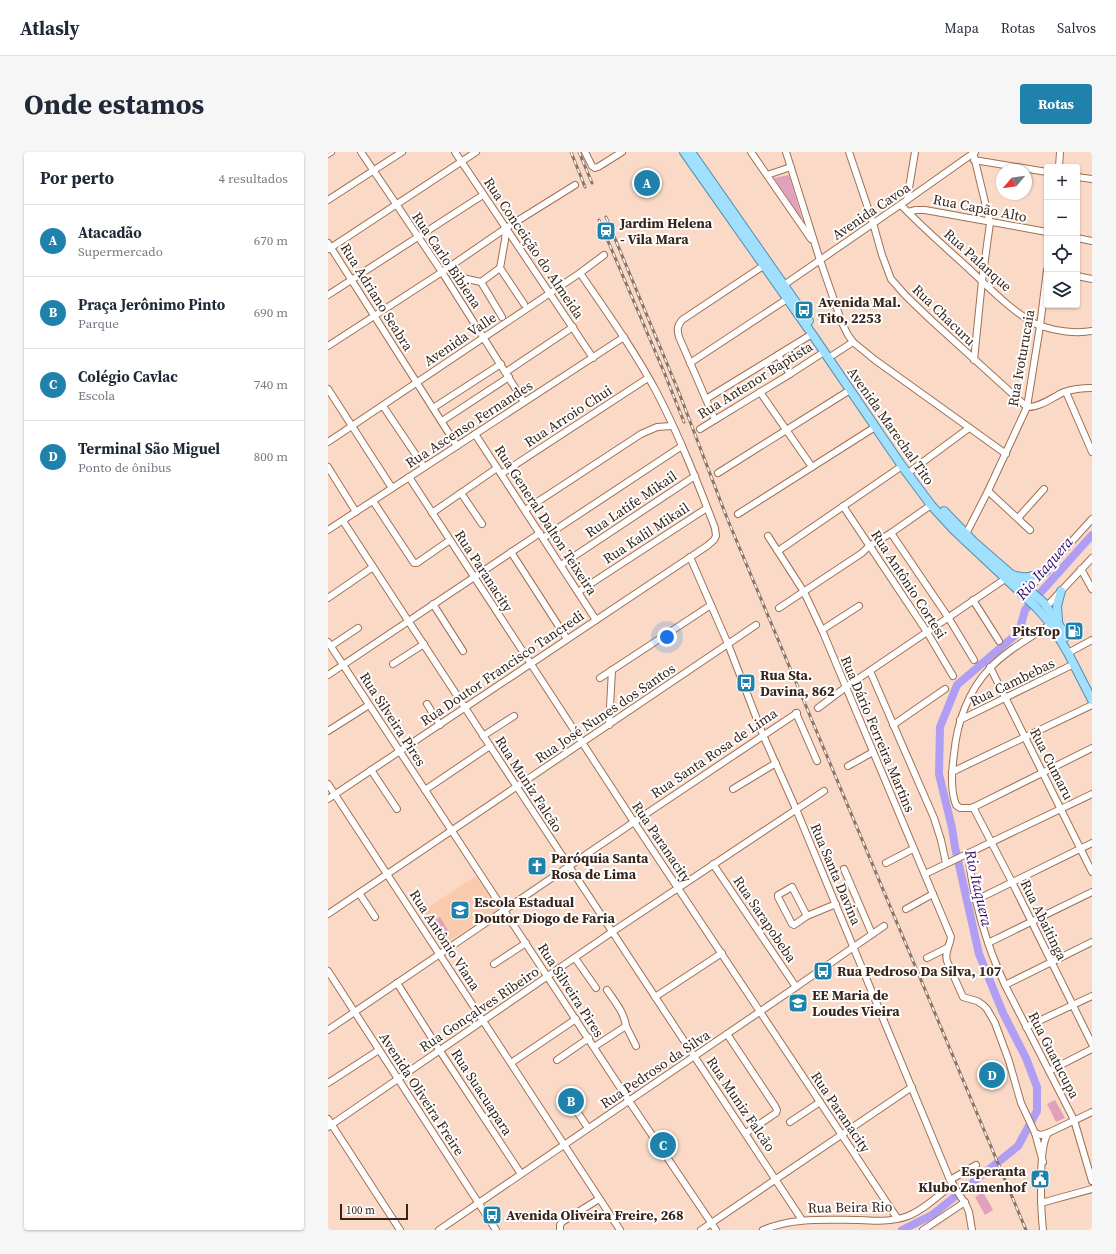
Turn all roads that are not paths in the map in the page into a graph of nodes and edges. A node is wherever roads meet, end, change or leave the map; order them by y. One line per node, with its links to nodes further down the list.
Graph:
1 (331, 152): 17 (street)
2 (362, 152): 23 (street, Rua Carlo Bibiena)
3 (402, 152): 23 (street)
4 (455, 152): 19 (street, Rua Conceição do Almeida)
5 (476, 152): 19 (street)
6 (585, 152): 7 (street)
7 (622, 152)
8 (684, 152): 46 (main road, Avenida Marechal Tito)
9 (692, 152): 46 (main road, Avenida Marechal Tito)
10 (751, 152): 25 (street)
11 (786, 152): 22 (street)
12 (849, 152): 20 (street, Rua Chacuru)
13 (855, 152): 20 (street)
14 (915, 152): 31 (street)
15 (974, 152): 18 (street); 31 (street, Avenida Cavoa)
16 (1060, 152): 21 (street)
17 (328, 154)
18 (974, 160): 24 (street); 36 (street)
19 (461, 162): 29 (street, Rua Conceição do Almeida); 32 (street)
20 (853, 164): 35 (street, Rua Chacuru)
21 (1059, 164)
22 (791, 168): 25 (street); 42 (street)
23 (374, 171): 30 (street); 32 (street, Rua Carlo Bibiena)
24 (1044, 172)
25 (767, 175): 42 (street)
26 (1080, 177): 27 (street)
27 (1092, 179)
28 (574, 186): 37 (street)
29 (483, 195): 37 (street, Rua Conceição do Almeida); 39 (street)
30 (328, 200)
31 (907, 200): 33 (street, Avenida Cavoa)
32 (396, 204): 39 (street, Rua Carlo Bibiena); 43 (street)
33 (901, 205): 34 (street, Rua Palanque); 35 (street, Avenida Cavoa)
34 (908, 212): 36 (street, Rua Capão Alto); 55 (street, Rua Palanque)
35 (873, 223): 45 (street, Avenida Cavoa); 76 (street, Rua Chacuru)
36 (990, 223): 38 (street, Rua Capão Alto); 55 (street)
37 (506, 228): 47 (street); 48 (street); 58 (street, Rua Conceição do Almeida)
38 (1044, 232)
39 (417, 236): 48 (street, Rua Carlo Bibiena); 54 (street)
40 (1080, 239): 41 (street)
41 (1092, 241)
42 (815, 244): 45 (street)
43 (329, 246): 54 (street, Rua Adriano Seabra)
44 (604, 255): 50 (street, Avenida Valle)
45 (820, 260): 57 (street, Avenida Cavoa); 70 (street)
46 (766, 264): 57 (main road, Avenida Marechal Tito); 77 (street)
47 (500, 268): 56 (street); 61 (street)
48 (442, 272): 62 (street); 68 (street, Rua Carlo Bibiena)
49 (1047, 272): 64 (street, Rua Ivoturucaia)
50 (580, 273): 58 (street, Avenida Valle); 69 (street)
51 (453, 276): 56 (street)
52 (1080, 277): 53 (street)
53 (1092, 279)
54 (352, 280): 59 (street); 62 (street, Rua Adriano Seabra)
55 (982, 281): 64 (street, Rua Palanque); 76 (street)
56 (481, 282): 63 (street)
57 (782, 286): 60 (main road, Avenida Marechal Tito); 74 (main road, Avenida Marechal Tito)
58 (550, 293): 65 (street, Rua Conceição do Almeida); 68 (street, Avenida Valle)
59 (328, 295)
60 (787, 299): 67 (main road, Avenida Marechal Tito); 77 (street)
61 (524, 304)
62 (374, 316): 71 (street); 82 (street, Rua Adriano Seabra)
63 (502, 317)
64 (1040, 326): 66 (street, Rua Palanque); 91 (street, Rua Ivoturucaia)
65 (573, 327): 75 (street, Rua Conceição do Almeida); 79 (street)
66 (1092, 331)
67 (812, 334): 72 (main road, Avenida Marechal Tito); 73 (street)
68 (484, 337): 78 (street, Rua Carlo Bibiena); 82 (street, Avenida Valle)
69 (624, 337): 75 (street, Rua Ascenso Fernandes); 81 (street)
70 (853, 342): 74 (street); 98 (street)
71 (328, 346)
72 (824, 352): 80 (street, Rua Antenor Baptista); 85 (main road, Avenida Marechal Tito)
73 (778, 355): 80 (street); 88 (street)
74 (833, 355): 111 (main road, Avenida Marechal Tito)
75 (593, 358): 89 (street, Rua Ascenso Fernandes)
76 (974, 360): 91 (street, Rua Chacuru)
77 (690, 363): 88 (street)
78 (501, 364): 79 (street, Rua Carlo Bibiena); 92 (street)
79 (507, 374): 89 (street, Rua Carlo Bibiena); 94 (street)
80 (790, 374): 86 (street, Rua Antenor Baptista)
81 (648, 378): 95 (street); 112 (street, Rua Arroio Chui)
82 (417, 382): 90 (street, Avenida Valle); 92 (street, Rua Adriano Seabra)
83 (1092, 388): 87 (street)
84 (328, 390): 96 (street)
85 (850, 390): 97 (main road, Avenida Marechal Tito); 100 (street)
86 (760, 392): 93 (street, Rua Antenor Baptista); 100 (street)
87 (1066, 392): 91 (street); 105 (street)
88 (706, 399): 93 (street)
89 (524, 402): 101 (street, Rua Ascenso Fernandes)
90 (383, 406): 96 (street, Avenida Valle); 109 (street)
91 (1027, 407): 106 (street, Rua Ivoturucaia)
92 (433, 408): 94 (street, Rua Adriano Seabra)
93 (715, 420): 99 (street, Rua Antenor Baptista)
94 (442, 421): 103 (street, Rua Adriano Seabra)
95 (672, 426): 104 (street); 124 (street)
96 (352, 427): 102 (street, Avenida Valle); 116 (street)
97 (875, 427): 107 (main road, Avenida Marechal Tito); 110 (street)
98 (969, 428): 106 (street); 111 (street)
99 (700, 429)
100 (786, 430): 110 (street); 113 (street)
101 (475, 434): 103 (street, Rua Ascenso Fernandes); 112 (street, Rua General Dalton Teixeira)
102 (328, 442)
103 (457, 446): 109 (street, Rua Ascenso Fernandes)
104 (682, 446): 114 (street); 138 (street)
105 (1092, 452)
106 (1006, 454): 118 (street, Rua Ivoturucaia)
107 (902, 466): 121 (main road, Avenida Marechal Tito); 122 (street)
108 (328, 467): 125 (street)
109 (424, 467): 115 (street, Rua Ascenso Fernandes)
110 (812, 467): 127 (street)
111 (912, 470): 137 (main road, Avenida Marechal Tito)
112 (499, 471): 119 (street, Rua Arroio Chui); 124 (street, Rua General Dalton Teixeira)
113 (718, 473)
114 (694, 476): 123 (street); 146 (street, Rua Latife Mikail)
115 (409, 477): 116 (street, Rua Ascenso Fernandes); 126 (street, Rua Paranacity)
116 (392, 488): 120 (street, Rua Ascenso Fernandes)
117 (1044, 489): 128 (street)
118 (988, 491): 128 (street); 137 (street, Rua Ivoturucaia)
119 (462, 493): 126 (street, Rua Arroio Chui); 131 (street)
120 (373, 501): 125 (street, Rua Ascenso Fernandes); 140 (street)
121 (931, 505): 136 (street); 151 (main road, Avenida Marechal Tito)
122 (843, 506): 141 (street, Rua Antônio Cortesi); 142 (street)
123 (707, 508): 144 (street, Rua Doutor Francisco Tancredi); 154 (street, Rua Kalil Mikail)
124 (525, 510): 138 (street, Rua General Dalton Teixeira)
125 (356, 512): 130 (street, Rua Ascenso Fernandes)
126 (432, 513): 140 (street, Rua Paranacity)
127 (738, 514)
128 (1018, 518): 135 (street)
129 (1092, 519): 133 (street)
130 (343, 521): 134 (street, Rua Ascenso Fernandes); 147 (street, Rua Muniz Falcão)
131 (482, 524)
132 (1092, 524): 133 (street)
133 (1085, 526): 149 (street)
134 (328, 530)
135 (1030, 530)
136 (891, 533): 141 (street); 164 (street)
137 (966, 534): 151 (main road, Avenida Marechal Tito)
138 (542, 536): 143 (street); 146 (street, Rua General Dalton Teixeira)
139 (768, 536): 142 (street, Rua Dário Ferreira Martins)
140 (450, 540): 150 (street, Rua Paranacity)
141 (869, 546): 155 (street); 171 (street, Rua Antônio Cortesi)
142 (778, 551): 155 (street, Rua Dário Ferreira Martins)
143 (512, 552): 150 (street); 172 (street)
144 (690, 557): 160 (street, Rua Santa Davina); 166 (street, Rua Doutor Francisco Tancredi)
145 (1092, 558): 148 (street)
146 (561, 565): 154 (street, Rua General Dalton Teixeira)
147 (374, 567): 157 (street); 165 (street, Rua Muniz Falcão)
148 (1081, 569): 152 (street); 153 (street)
149 (1046, 571): 151 (main road); 156 (street)
150 (474, 577): 159 (street); 182 (street, Rua Paranacity)
151 (1008, 577): 156 (main road, Avenida Marechal Tito); 158 (street)
152 (1092, 589)
153 (1061, 591): 162 (street); 167 (main road)
154 (578, 592): 166 (street, Rua General Dalton Teixeira)
155 (804, 592): 163 (street); 170 (street, Rua Dário Ferreira Martins)
156 (1028, 594): 162 (main road, Avenida Marechal Tito)
157 (328, 598)
158 (973, 600): 164 (street); 174 (street)
159 (433, 604): 165 (street); 178 (street)
160 (711, 605): 177 (street, Rua Santa Davina); 186 (street)
161 (859, 606): 170 (street)
162 (1041, 607): 167 (main road, Avenida Marechal Tito)
163 (780, 608)
164 (948, 617): 171 (street); 180 (street)
165 (408, 620): 176 (street, Rua Muniz Falcão); 184 (street)
166 (596, 620): 172 (street, Rua Doutor Francisco Tancredi)
167 (1055, 623): 179 (main road, Avenida Marechal Tito); 185 (street)
168 (756, 625): 177 (street, Rua José Nunes dos Santos)
169 (358, 628): 175 (street)
170 (822, 630): 191 (street, Rua Dário Ferreira Martins)
171 (927, 632): 187 (street); 189 (street, Rua Antônio Cortesi)
172 (567, 639): 182 (street, Rua Doutor Francisco Tancredi)
173 (1092, 640): 179 (street)
174 (999, 641)
175 (329, 644): 184 (street, Rua Silveira Pires)
176 (424, 644): 181 (street); 199 (street, Rua Muniz Falcão)
177 (728, 644): 204 (street, Rua José Nunes dos Santos); 207 (street, Rua Santa Davina)
178 (463, 651)
179 (1071, 652): 183 (main road, Avenida Marechal Tito); 193 (main road, Avenida Marechal Tito)
180 (974, 660)
181 (394, 664)
182 (530, 664): 199 (street, Rua Doutor Francisco Tancredi); 210 (street, Rua Paranacity)
183 (1074, 664): 194 (street, Rua Cambebas); 195 (main road, Avenida Marechal Tito)
184 (343, 665): 188 (street); 197 (street, Rua Silveira Pires)
185 (990, 667): 194 (street, Rua Cumaru); 202 (street)
186 (612, 670): 190 (street); 204 (street)
187 (870, 670): 191 (street); 205 (street)
188 (328, 675)
189 (953, 676)
190 (600, 678)
191 (846, 686): 200 (street); 214 (street, Rua Dário Ferreira Martins)
192 (945, 689): 205 (street)
193 (1092, 690)
194 (1006, 698): 202 (street, Rua Cambebas); 209 (street, Rua Cumaru)
195 (1092, 700)
196 (427, 704): 203 (street)
197 (369, 705): 206 (street); 213 (street, Rua Silveira Pires)
198 (1092, 705): 209 (street)
199 (465, 708): 203 (street, Rua Doutor Francisco Tancredi); 208 (street, Rua Muniz Falcão)
200 (818, 708)
201 (514, 716): 208 (street)
202 (960, 720): 219 (street)
203 (440, 724): 213 (street, Rua Doutor Francisco Tancredi)
204 (609, 725): 210 (street, Rua José Nunes dos Santos)
205 (893, 725): 240 (street)
206 (328, 731)
207 (763, 735): 215 (street, Rua Santa Rosa de Lima); 216 (street, Rua Santa Davina); 233 (street, Rua Santa Rosa de Lima)
208 (483, 736): 211 (street, Rua Muniz Falcão)
209 (1025, 738): 219 (street); 220 (street, Rua Cumaru)
210 (582, 743): 222 (street, Rua José Nunes dos Santos); 233 (street, Rua Paranacity)
211 (490, 746): 222 (street, Rua Muniz Falcão); 224 (street)
212 (1092, 748): 220 (street)
213 (400, 752): 218 (street, Rua Doutor Francisco Tancredi); 224 (street, Rua Silveira Pires)
214 (873, 752): 217 (street); 238 (street, Rua Dário Ferreira Martins)
215 (817, 761)
216 (776, 763): 223 (street); 231 (street, Rua Santa Davina)
217 (848, 766)
218 (371, 770): 227 (street, Rua Doutor Francisco Tancredi); 230 (street)
219 (952, 772): 229 (street)
220 (1043, 772): 229 (street); 232 (street, Rua Cumaru)
221 (328, 784): 227 (street, Rua Antônio Viana)
222 (517, 787): 234 (street, Rua José Nunes dos Santos); 243 (street, Rua Muniz Falcão)
223 (733, 788)
224 (425, 790): 234 (street, Rua Silveira Pires)
225 (824, 791): 231 (street, Rua Gonçalves Ribeiro)
226 (1092, 794): 232 (street)
227 (335, 795): 228 (street, Rua Doutor Francisco Tancredi); 247 (street, Rua Antônio Viana)
228 (328, 800)
229 (974, 806): 235 (street, Rua Abaitinga)
230 (397, 809)
231 (796, 809): 242 (street, Rua Gonçalves Ribeiro); 254 (street, Rua Santa Davina)
232 (1061, 809): 235 (street); 237 (street, Rua Cumaru)
233 (634, 822): 243 (street, Rua Santa Rosa de Lima); 249 (street, Rua Paranacity)
234 (452, 831): 247 (street, Rua José Nunes dos Santos); 256 (street, Rua Silveira Pires)
235 (992, 842): 239 (street); 248 (street, Rua Abaitinga)
236 (1092, 843): 237 (street)
237 (1080, 848): 245 (street, Rua Cumaru); 248 (street)
238 (913, 849): 241 (street); 246 (street, Rua Dário Ferreira Martins)
239 (966, 854): 240 (street); 253 (street)
240 (948, 862): 246 (street)
241 (886, 863)
242 (713, 864): 249 (street, Rua Gonçalves Ribeiro); 279 (street, Rua Sarapobeba)
243 (569, 866): 256 (street, Rua Santa Rosa de Lima); 262 (street, Rua Muniz Falcão)
244 (844, 869): 263 (street)
245 (1092, 872)
246 (924, 874): 252 (street, Rua Dário Ferreira Martins)
247 (387, 875): 251 (street, Rua José Nunes dos Santos); 270 (street, Rua Antônio Viana)
248 (1012, 882): 253 (street); 260 (street, Rua Abaitinga)
249 (678, 888): 262 (street, Rua Gonçalves Ribeiro); 269 (street, Rua Paranacity)
250 (1092, 892): 260 (street)
251 (359, 893): 257 (street, Rua José Nunes dos Santos); 259 (street)
252 (933, 894): 255 (street); 268 (street, Rua Dário Ferreira Martins)
253 (976, 900): 266 (street)
254 (836, 904): 258 (street); 267 (street, Rua Santa Davina)
255 (906, 909)
256 (504, 911): 265 (street, Rua Silveira Pires); 270 (street, Rua Santa Rosa de Lima)
257 (328, 914)
258 (807, 916): 258 (street)
259 (375, 917)
260 (1031, 922): 266 (street); 273 (street, Rua Abaitinga)
261 (884, 926): 263 (street, Rua Pedroso da Silva)
262 (612, 932): 271 (street, Rua Gonçalves Ribeiro); 283 (street, Rua Muniz Falcão)
263 (872, 934): 267 (street, Rua Pedroso da Silva)
264 (1092, 942): 273 (street)
265 (526, 943): 274 (street); 276 (street, Rua Silveira Pires)
266 (988, 943): 278 (street, Rua Guatucupa)
267 (854, 948): 279 (street, Rua Pedroso da Silva); 306 (street, Rua Santa Davina)
268 (947, 948): 272 (street); 315 (street, Rua Dário Ferreira Martins)
269 (722, 953): 283 (street); 286 (street, Rua Paranacity)
270 (440, 955): 277 (street, Rua Santa Rosa de Lima); 288 (street, Rua Antônio Viana)
271 (575, 958): 276 (street, Rua Gonçalves Ribeiro); 280 (street)
272 (927, 958)
273 (1052, 962): 278 (street); 284 (street, Rua Abaitinga)
274 (494, 964)
275 (328, 971): 285 (street, Avenida Oliveira Freire)
276 (548, 977): 287 (street, Rua Silveira Pires); 288 (street, Rua Gonçalves Ribeiro)
277 (397, 983): 285 (street, Rua Santa Rosa de Lima); 299 (street, Rua Suacuapara)
278 (1005, 985): 290 (street, Rua Guatucupa)
279 (796, 987): 286 (street, Rua Pedroso da Silva)
280 (596, 988)
281 (607, 990): 289 (street)
282 (1092, 996): 284 (street)
283 (655, 997): 300 (street, Rua Muniz Falcão)
284 (1073, 1005): 290 (street); 294 (street, Rua Abaitinga)
285 (355, 1012): 291 (street, Rua Santa Rosa de Lima); 298 (street, Avenida Oliveira Freire)
286 (760, 1012): 292 (street, Rua Pedroso da Silva); 308 (street, Rua Paranacity)
287 (576, 1019): 293 (street, Rua Silveira Pires); 302 (street)
288 (483, 1021): 299 (street, Rua Gonçalves Ribeiro); 302 (street, Rua Antônio Viana)
289 (626, 1026): 295 (street); 296 (street)
290 (1026, 1027): 303 (street, Rua Guatucupa)
291 (328, 1030)
292 (727, 1034): 300 (street, Rua Pedroso da Silva); 316 (street)
293 (589, 1038): 296 (street, Rua Silveira Pires); 301 (street)
294 (1092, 1044)
295 (636, 1046)
296 (594, 1047): 307 (street, Rua Silveira Pires)
297 (1092, 1049): 303 (street)
298 (379, 1050): 304 (street, Avenida Oliveira Freire); 305 (street)
299 (440, 1051): 304 (street, Rua Gonçalves Ribeiro); 323 (street, Rua Suacuapara)
300 (694, 1056): 307 (street, Rua Pedroso da Silva); 316 (street, Rua Muniz Falcão)
301 (557, 1060)
302 (511, 1063): 319 (street, Rua Antônio Viana)
303 (1049, 1071): 311 (street, Rua Guatucupa)
304 (398, 1079): 313 (street, Rua Gonçalves Ribeiro); 330 (street, Avenida Oliveira Freire)
305 (328, 1084)
306 (912, 1088): 318 (street); 326 (street, Rua Santa Davina)
307 (629, 1100): 314 (street, Rua Pedroso da Silva); 334 (street, Rua Silveira Pires)
308 (820, 1102): 312 (street); 318 (street, Rua Paranacity)
309 (576, 1110): 314 (street)
310 (1092, 1112): 311 (street)
311 (1074, 1120): 317 (street); 320 (street, Rua Guatucupa)
312 (790, 1122)
313 (329, 1124): 336 (street)
314 (588, 1128): 319 (street, Rua Pedroso da Silva)
315 (1034, 1132): 317 (street); 321 (street)
316 (746, 1133): 324 (street, Rua Muniz Falcão)
317 (1048, 1133): 321 (street)
318 (842, 1134): 324 (street); 332 (street, Rua Paranacity)
319 (564, 1145): 323 (street, Rua Pedroso da Silva); 328 (street, Rua Antônio Viana)
320 (1089, 1159): 325 (street, Rua Guatucupa)
321 (1043, 1162): 331 (street)
322 (976, 1165): 326 (street, Rua Beira Rio)
323 (521, 1174): 330 (street, Rua Pedroso da Silva)
324 (776, 1179): 333 (street, Rua Muniz Falcão); 334 (street)
325 (1092, 1181)
326 (953, 1184): 329 (street, Rua Santa Davina); 332 (street, Rua Beira Rio)
327 (1092, 1189): 331 (street)
328 (599, 1199): 335 (street); 339 (street, Rua Antônio Viana)
329 (964, 1200): 343 (street); 344 (street, Rua Santa Davina)
330 (479, 1203): 337 (street, Rua Pedroso da Silva); 338 (street, Avenida Oliveira Freire)
331 (1041, 1203): 345 (street)
332 (897, 1218): 333 (street, Rua Beira Rio)
333 (802, 1220): 342 (street, Rua Beira Rio)
334 (711, 1223): 340 (street); 341 (street, Rua Silveira Pires)
335 (560, 1228)
336 (400, 1230)
337 (439, 1230)
338 (496, 1230)
339 (620, 1230)
340 (701, 1230)
341 (716, 1230)
342 (762, 1230)
343 (923, 1230)
344 (972, 1230)
345 (1043, 1230)

